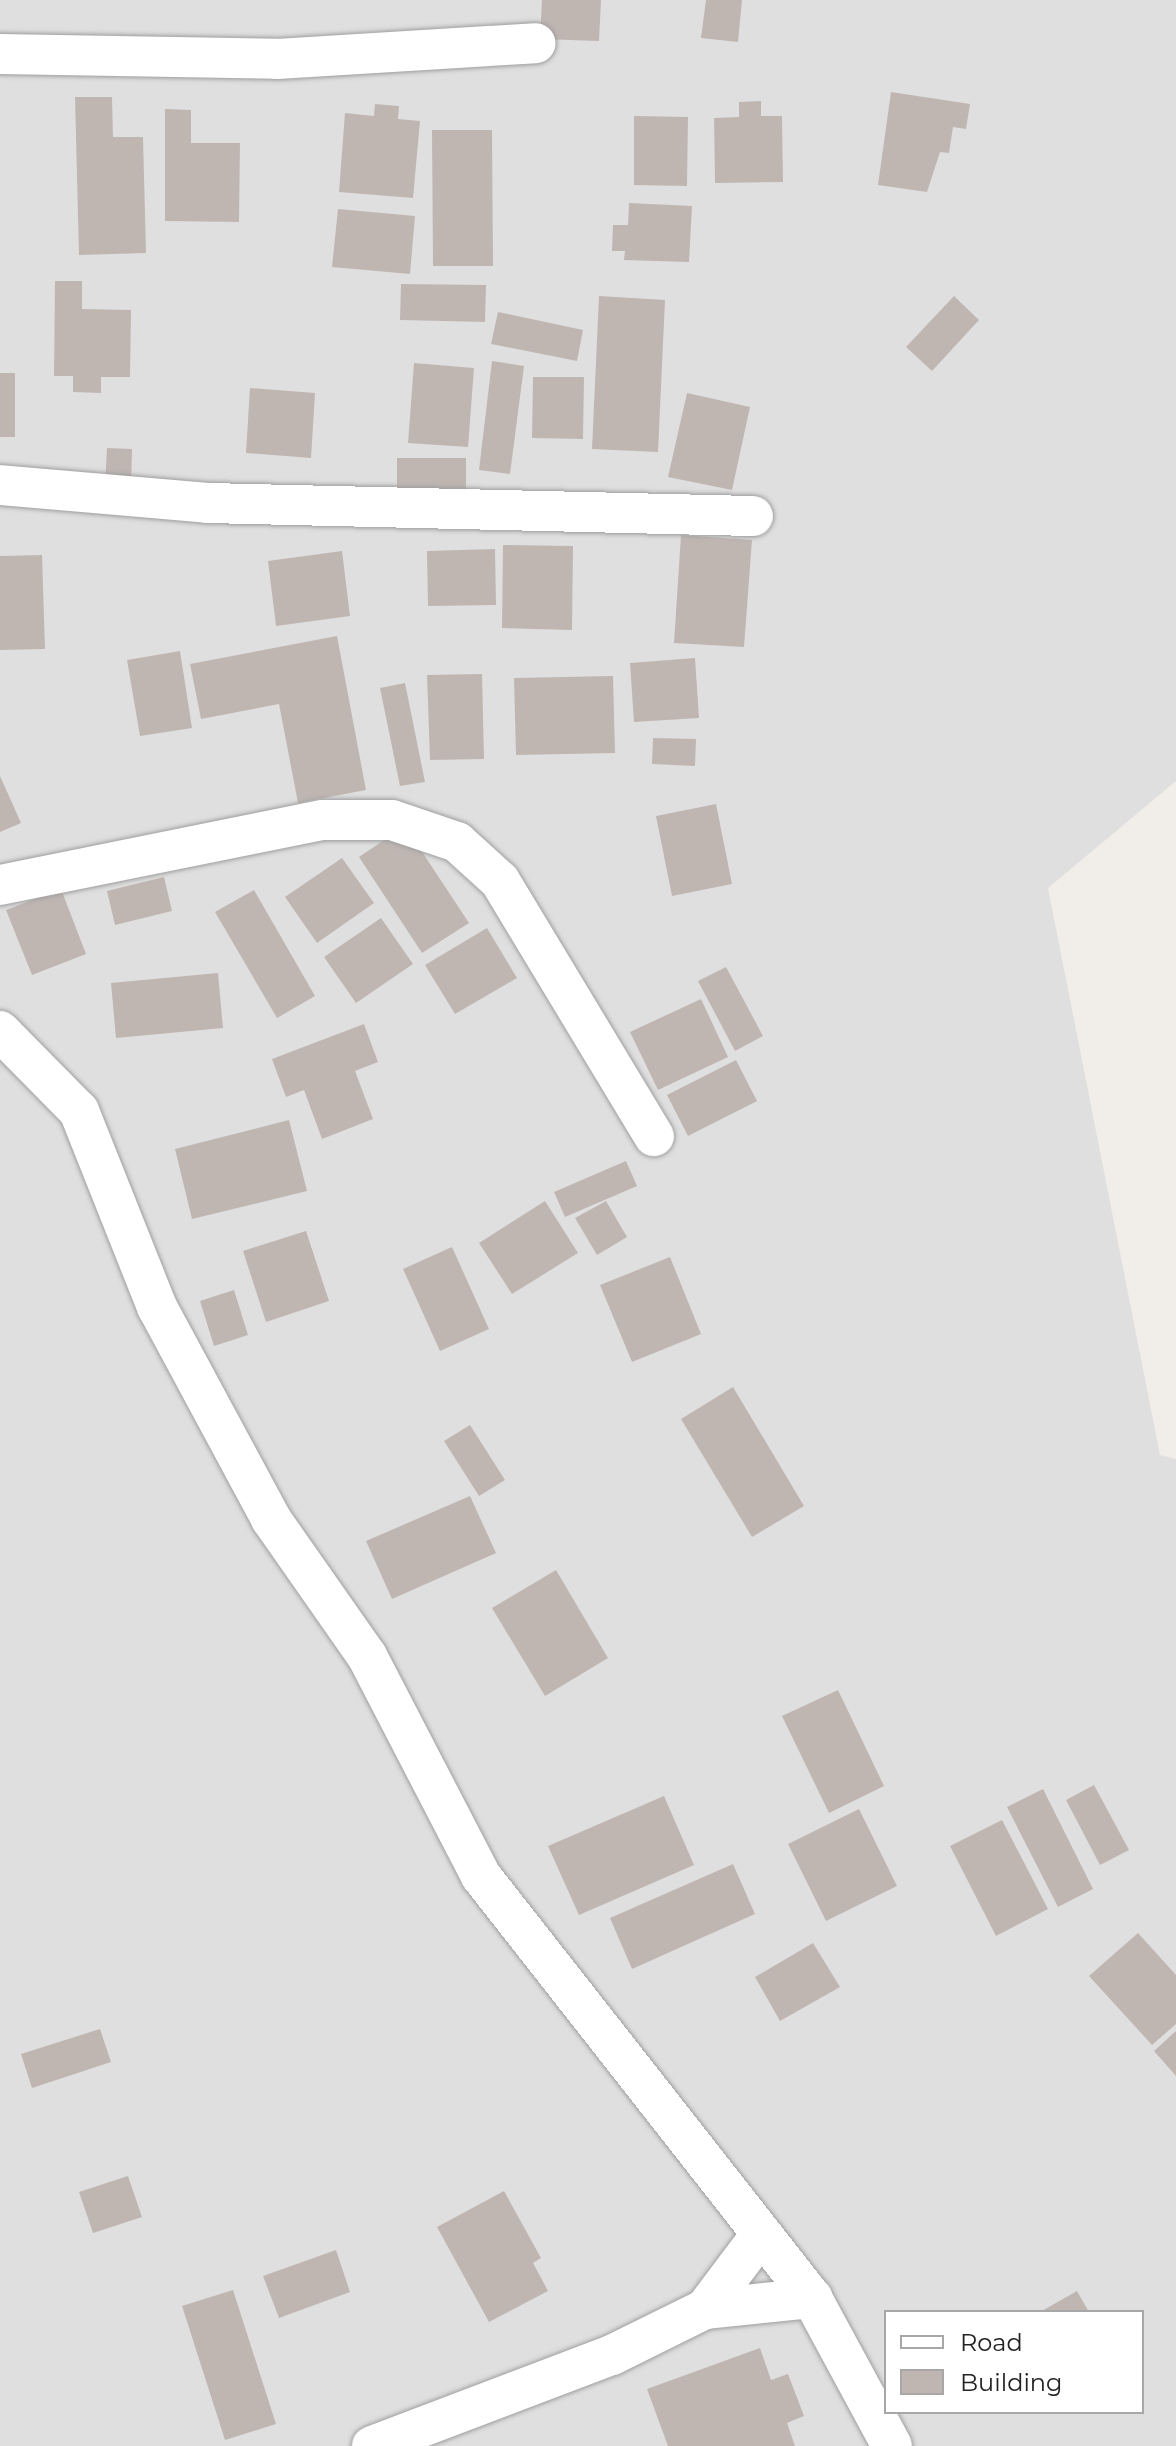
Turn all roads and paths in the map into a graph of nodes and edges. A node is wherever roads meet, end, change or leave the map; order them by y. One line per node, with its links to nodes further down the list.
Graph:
1 (536, 43): 2 (street)
2 (0, 54)
3 (0, 485): 4 (street)
4 (753, 516)
5 (0, 885): 7 (street)
6 (0, 1031): 8 (street)
7 (654, 1136)
8 (760, 2236): 9 (street); 10 (street)
9 (812, 2298): 10 (street); 12 (street)
10 (705, 2309): 11 (street)
11 (372, 2446)
12 (892, 2446)

